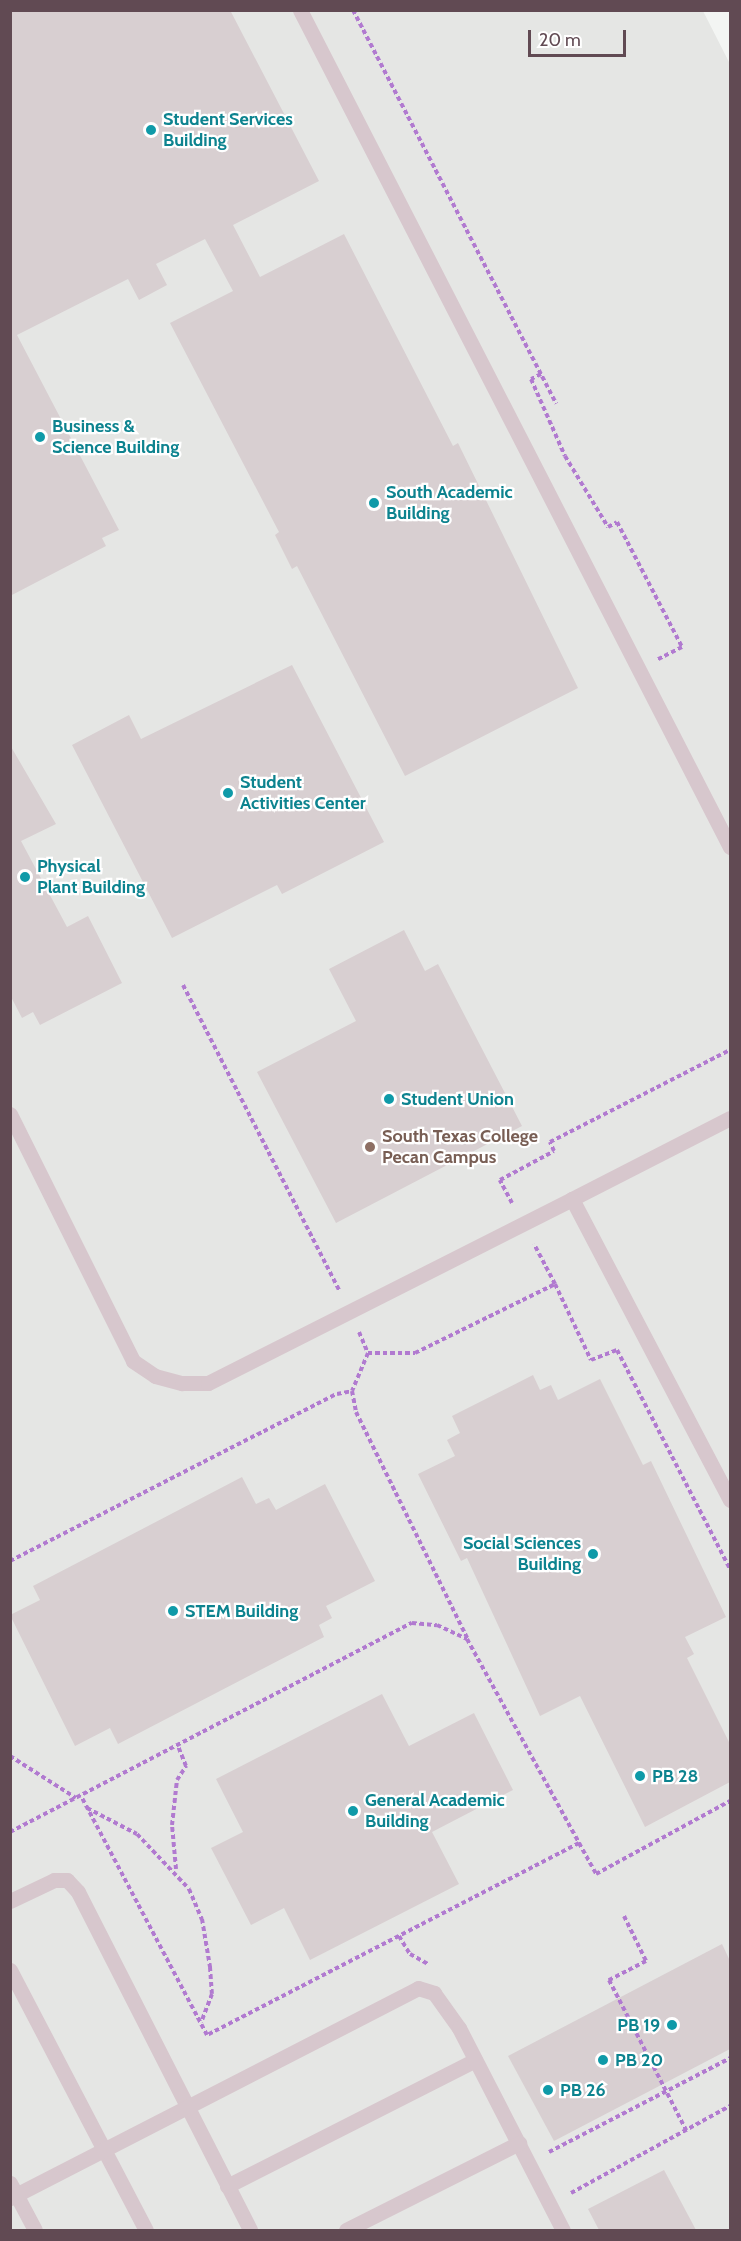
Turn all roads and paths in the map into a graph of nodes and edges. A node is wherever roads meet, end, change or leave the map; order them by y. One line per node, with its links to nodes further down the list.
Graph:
1 (300, 10): 5 (lane)
2 (353, 10): 3 (path)
3 (541, 374): 4 (path); 5 (path)
4 (556, 404)
5 (639, 669): 6 (lane)
6 (730, 847)
7 (730, 1050): 11 (path)
8 (10, 1114): 11 (lane)
9 (730, 1118): 10 (lane)
10 (572, 1199): 11 (lane); 15 (lane)
11 (522, 1223): 12 (path)
12 (555, 1284): 13 (path); 17 (path)
13 (368, 1353)
14 (352, 1391): 16 (path)
15 (730, 1500)
16 (10, 1561)
17 (730, 1569)
18 (178, 1746): 20 (path); 24 (path); 25 (path)
19 (10, 1756): 20 (path)
20 (79, 1797): 22 (path); 23 (path)
21 (730, 1802): 24 (path)
22 (87, 1808): 25 (path); 29 (path)
23 (10, 1832)
24 (579, 1843): 29 (path)
25 (176, 1872): 29 (path)
26 (10, 1902): 33 (lane)
27 (624, 1916): 32 (path)
28 (10, 1970): 37 (lane)
29 (201, 2023)
30 (730, 2058): 32 (path)
31 (475, 2060): 33 (lane); 36 (lane); 40 (lane)
32 (667, 2090): 35 (path); 38 (path)
33 (187, 2106): 37 (lane); 40 (lane)
34 (730, 2106): 35 (path)
35 (686, 2130): 39 (path)
36 (519, 2143): 42 (lane); 46 (lane)
37 (105, 2150): 41 (lane); 44 (lane)
38 (553, 2159)
39 (567, 2185)
40 (227, 2186): 45 (lane)
41 (13, 2192): 43 (lane)
42 (560, 2229)
43 (35, 2230)
44 (146, 2230)
45 (250, 2230)
46 (345, 2230)

